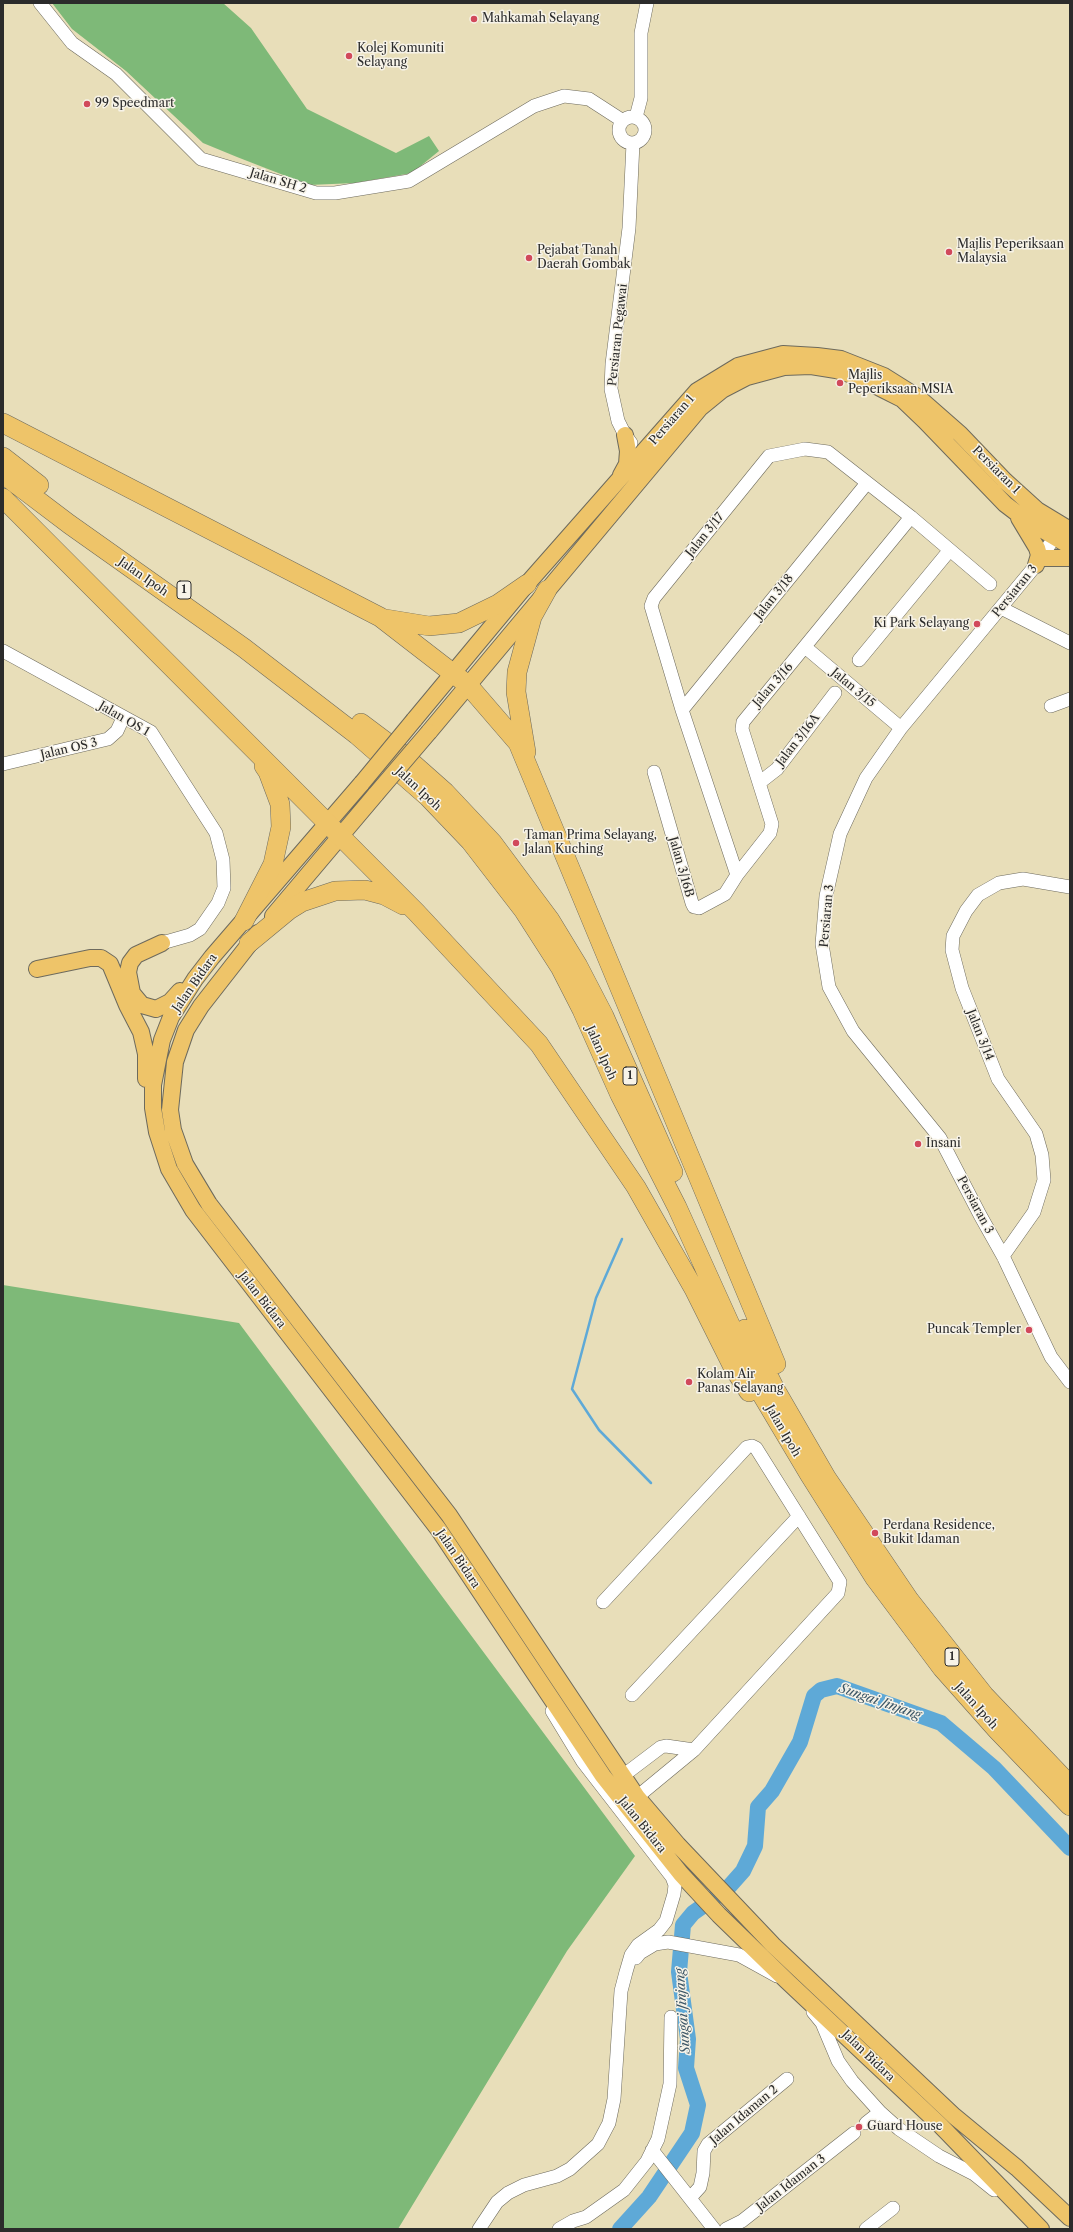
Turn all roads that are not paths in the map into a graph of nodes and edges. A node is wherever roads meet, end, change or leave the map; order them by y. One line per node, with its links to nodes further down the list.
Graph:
1 (40, 3): 4 (street, Jalan SH 2)
2 (647, 3): 3 (street)
3 (636, 117): 4 (street); 5 (street)
4 (623, 121): 5 (street)
5 (633, 143): 7 (street, Persiaran Pegawai)
6 (3, 423): 25 (highway)
7 (625, 435): 9 (street, Persiaran Pegawai); 12 (main road)
8 (3, 457): 57 (highway, Jalan Ipoh / 1)
9 (648, 460): 12 (main road, Persiaran 1); 14 (main road, Persiaran 1); 16 (main road, Persiaran 1); 23 (main road, Persiaran 1)
10 (3, 474): 56 (highway, Jalan Ipoh / 1)
11 (867, 483): 15 (street, Jalan 3/17); 35 (street, Jalan 3/18); 35 (street, Jalan 3/17)
12 (616, 484): 21 (main road, Persiaran 1)
13 (3, 498): 37 (highway)
14 (1016, 513): 16 (main road, Persiaran 1); 20 (main road)
15 (911, 517): 18 (street, Jalan 3/17); 27 (street, Jalan 3/16)
16 (1063, 531): 17 (main road, Persiaran 1); 20 (street, Persiaran 3)
17 (1070, 546)
18 (949, 551): 22 (street, Jalan 3/17); 29 (street)
19 (1070, 558): 20 (main road)
20 (1039, 561): 24 (street, Persiaran 3)
21 (527, 584): 25 (highway); 30 (main road, Persiaran 1)
22 (990, 584)
23 (547, 590): 31 (main road, Persiaran 1); 39 (highway)
24 (1001, 608): 26 (street); 38 (street, Persiaran 3)
25 (380, 617): 30 (highway)
26 (1070, 643)
27 (806, 647): 38 (street, Jalan 3/15); 42 (street, Jalan 3/16)
28 (3, 651): 36 (street, Jalan OS 1)
29 (859, 660)
30 (453, 673): 31 (highway); 43 (main road, Persiaran 1, bridge)
31 (468, 685): 39 (highway); 43 (main road, Persiaran 1, bridge)
32 (835, 693): 42 (street, Jalan 3/16A)
33 (1070, 699): 34 (street)
34 (1051, 706)
35 (682, 710): 44 (street, Jalan 3/17)
36 (123, 718): 40 (street, Jalan OS 3); 48 (street, Jalan OS 1)
37 (226, 720): 43 (highway); 47 (highway)
38 (901, 728): 54 (street, Persiaran 3)
39 (526, 760): 57 (highway)
40 (3, 764)
41 (654, 772): 44 (street, Jalan 3/16B)
42 (759, 783): 44 (street, Jalan 3/16)
43 (335, 831): 46 (highway); 47 (main road, Jalan Bidara); 49 (main road, Jalan Bidara)
44 (737, 875)
45 (1070, 887): 54 (street, Jalan 3/14)
46 (416, 912): 49 (highway); 56 (highway)
47 (244, 921): 50 (main road, Jalan Bidara)
48 (162, 943): 50 (main road); 52 (main road)
49 (249, 943): 63 (main road, Jalan Bidara)
50 (212, 957): 53 (main road, Jalan Bidara)
51 (37, 969): 52 (main road)
52 (121, 989): 53 (main road)
53 (193, 1210): 60 (main road, Jalan Bidara)
54 (1004, 1256): 55 (street, Persiaran 3)
55 (1070, 1382)
56 (789, 1442): 66 (highway, Jalan Ipoh / 1)
57 (826, 1477): 64 (highway, Jalan Ipoh / 1)
58 (799, 1516): 59 (street); 61 (street); 62 (street)
59 (603, 1602)
60 (529, 1667): 67 (main road, Jalan Bidara); 68 (street)
61 (632, 1695)
62 (694, 1750): 63 (street); 65 (street)
63 (624, 1775): 65 (main road, Jalan Bidara); 67 (main road)
64 (1070, 1785)
65 (637, 1797): 78 (main road, Jalan Bidara)
66 (1070, 1806)
67 (681, 1874): 69 (main road, Jalan Bidara)
68 (626, 1972): 69 (street); 79 (street)
69 (787, 1981): 72 (street); 84 (main road, Jalan Bidara)
70 (671, 2017): 75 (street)
71 (787, 2078): 76 (street, Jalan Idaman 2)
72 (880, 2112): 73 (street); 84 (street)
73 (866, 2123)
74 (854, 2133): 82 (street, Jalan Idaman 3)
75 (655, 2154): 76 (street); 80 (street)
76 (690, 2198): 81 (street)
77 (893, 2208): 83 (street)
78 (1070, 2218)
79 (479, 2229)
80 (559, 2229)
81 (714, 2229)
82 (726, 2229)
83 (866, 2229)
84 (1039, 2229)

